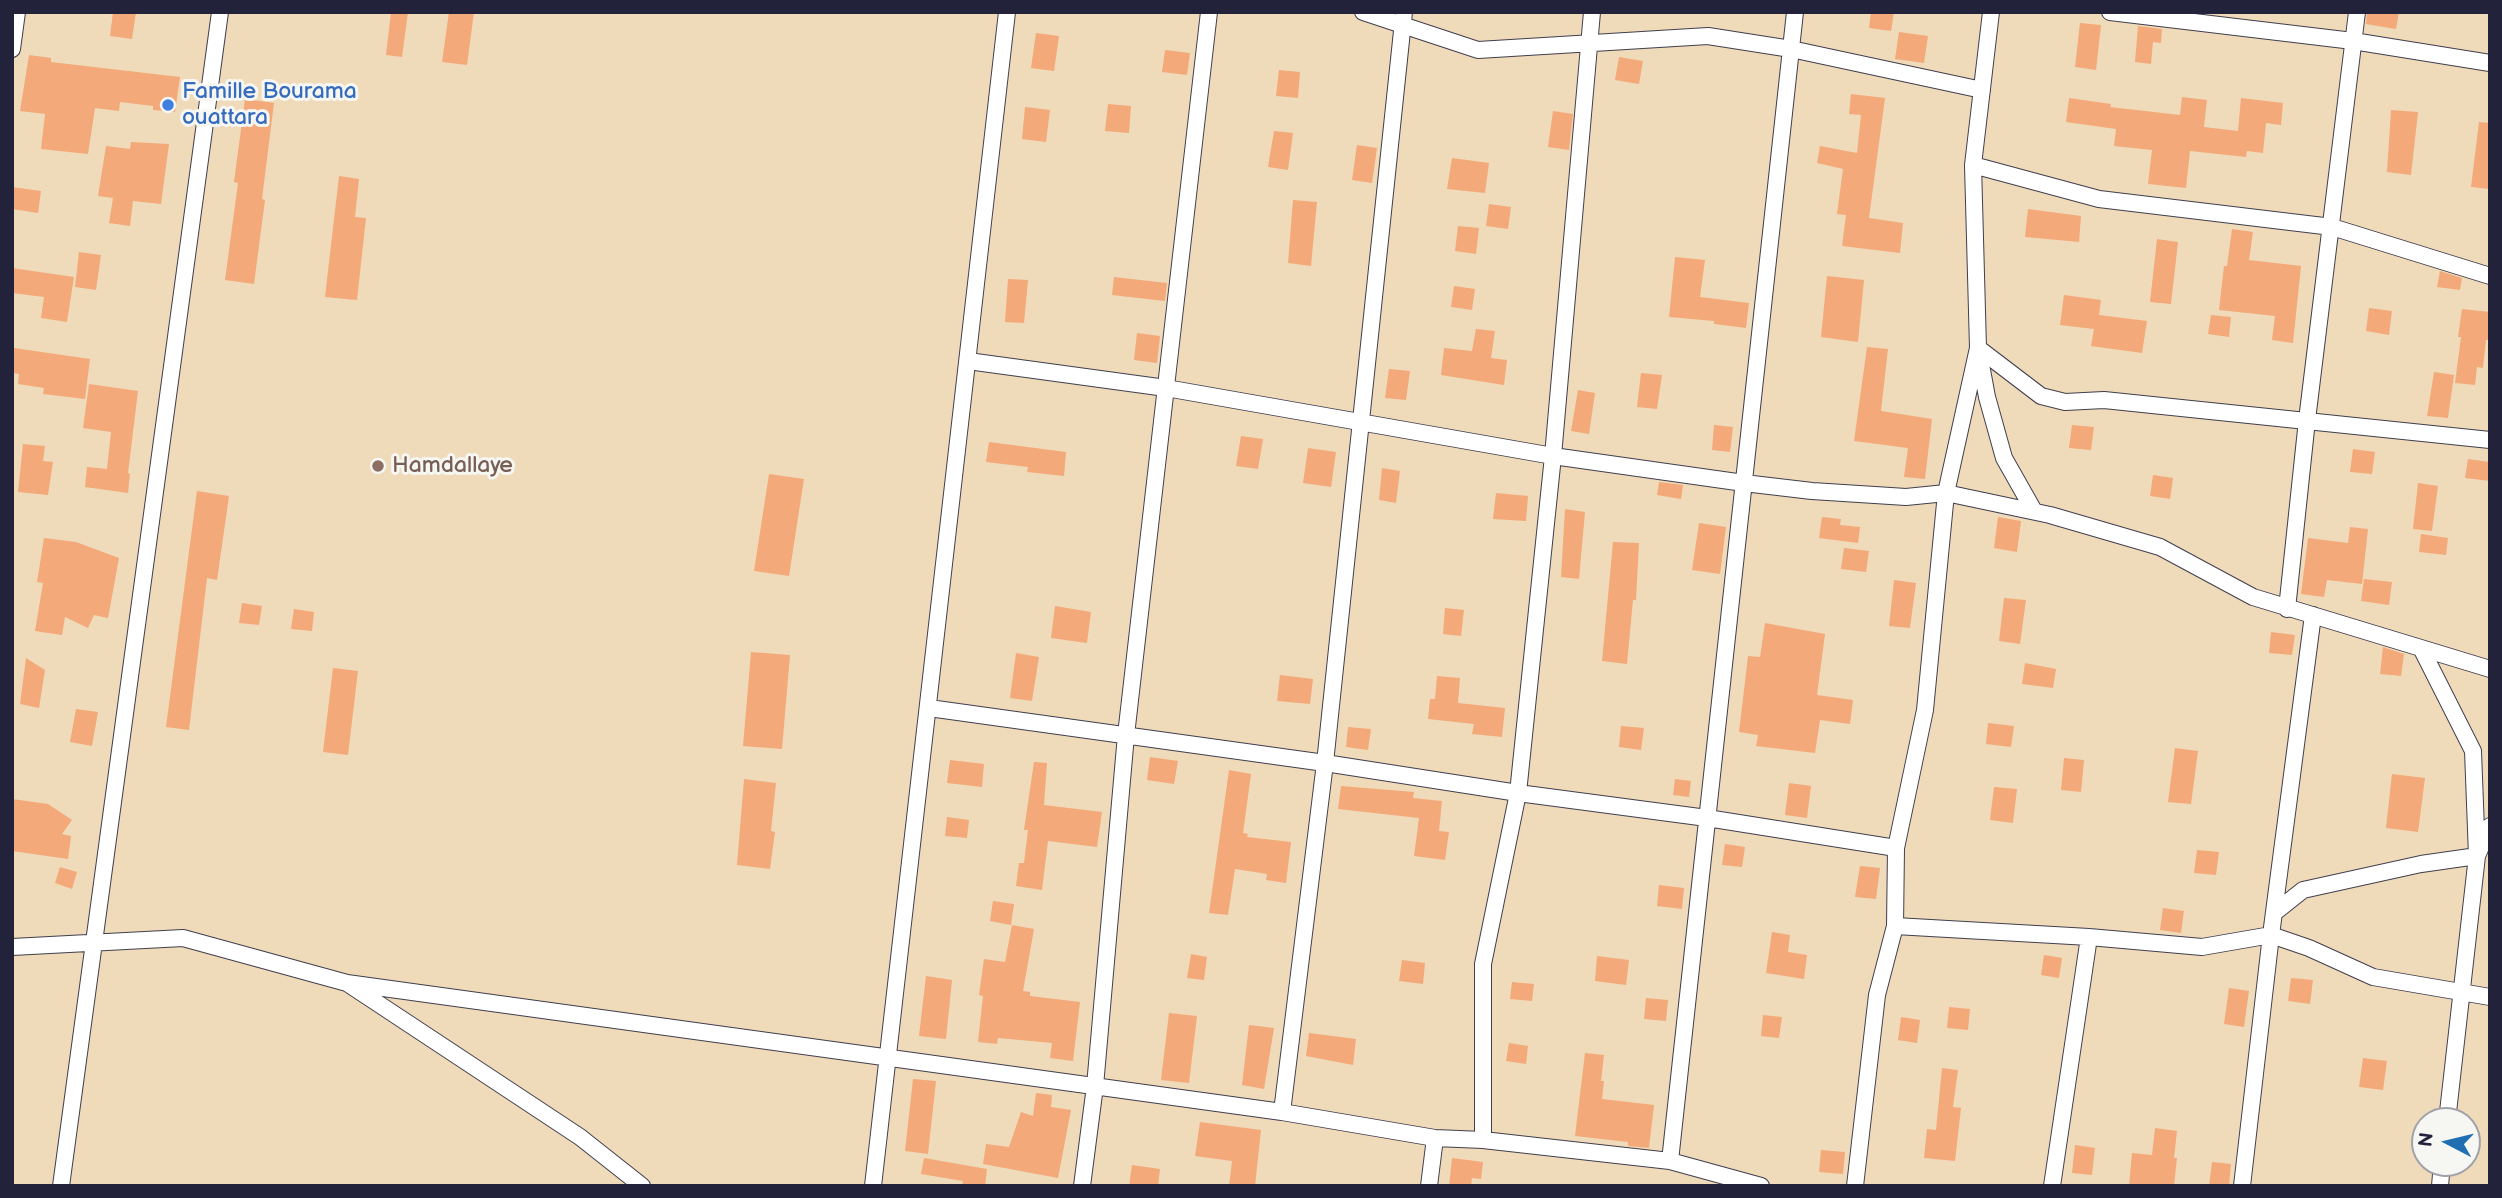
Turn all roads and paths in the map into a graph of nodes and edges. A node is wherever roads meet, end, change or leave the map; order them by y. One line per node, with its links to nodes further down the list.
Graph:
1 (17, 12): 15 (street)
2 (219, 12): 47 (street)
3 (1007, 12): 22 (street)
4 (1209, 12): 23 (street)
5 (1363, 12): 11 (street)
6 (1592, 12): 13 (street)
7 (1795, 12): 14 (street)
8 (1991, 12): 17 (street)
9 (2110, 12): 12 (street)
10 (2357, 12): 12 (street)
11 (1403, 19): 13 (street); 25 (street)
12 (2353, 41): 16 (street); 19 (street)
13 (1590, 43): 14 (street); 27 (street)
14 (1791, 48): 17 (street); 28 (street)
15 (12, 49)
16 (2490, 63)
17 (1982, 90): 18 (street)
18 (1973, 165): 19 (street); 21 (street)
19 (2332, 227): 20 (street); 24 (street)
20 (2490, 275)
21 (1978, 348): 24 (street); 29 (street); 30 (street)
22 (968, 361): 23 (street); 35 (street)
23 (1166, 388): 25 (street); 36 (street)
24 (2307, 420): 26 (street); 31 (street)
25 (1360, 421): 27 (street); 37 (street)
26 (2490, 440)
27 (1553, 456): 28 (street); 38 (street)
28 (1744, 483): 29 (street); 39 (street)
29 (1947, 493): 30 (street); 41 (street)
30 (2034, 512): 31 (street)
31 (2287, 609): 32 (street)
32 (2313, 615): 33 (street); 43 (street)
33 (2421, 648): 34 (street); 42 (street)
34 (2490, 669)
35 (929, 708): 36 (street); 52 (street)
36 (1126, 736): 37 (street); 53 (street)
37 (1325, 763): 38 (street); 55 (street)
38 (1518, 793): 39 (street); 57 (street)
39 (1707, 818): 41 (street); 58 (street)
40 (2490, 825): 42 (street)
41 (1896, 848): 44 (street)
42 (2477, 856): 43 (street); 50 (street)
43 (2274, 914): 45 (street)
44 (1895, 926): 46 (street); 65 (street)
45 (2271, 935): 46 (street); 50 (street); 67 (street)
46 (2089, 937): 66 (street)
47 (95, 942): 48 (street); 49 (street); 59 (street)
48 (12, 947)
49 (347, 983): 52 (street); 60 (street)
50 (2462, 993): 51 (street); 54 (street)
51 (2490, 997)
52 (886, 1057): 53 (street); 61 (street)
53 (1094, 1086): 55 (street); 62 (street)
54 (2449, 1107)
55 (1282, 1112): 56 (street)
56 (1435, 1138): 57 (street); 63 (street)
57 (1483, 1140): 58 (street)
58 (1670, 1161): 64 (street)
59 (61, 1186)
60 (642, 1186)
61 (873, 1186)
62 (1082, 1186)
63 (1429, 1186)
64 (1761, 1186)
65 (1855, 1186)
66 (2052, 1186)
67 (2242, 1186)

